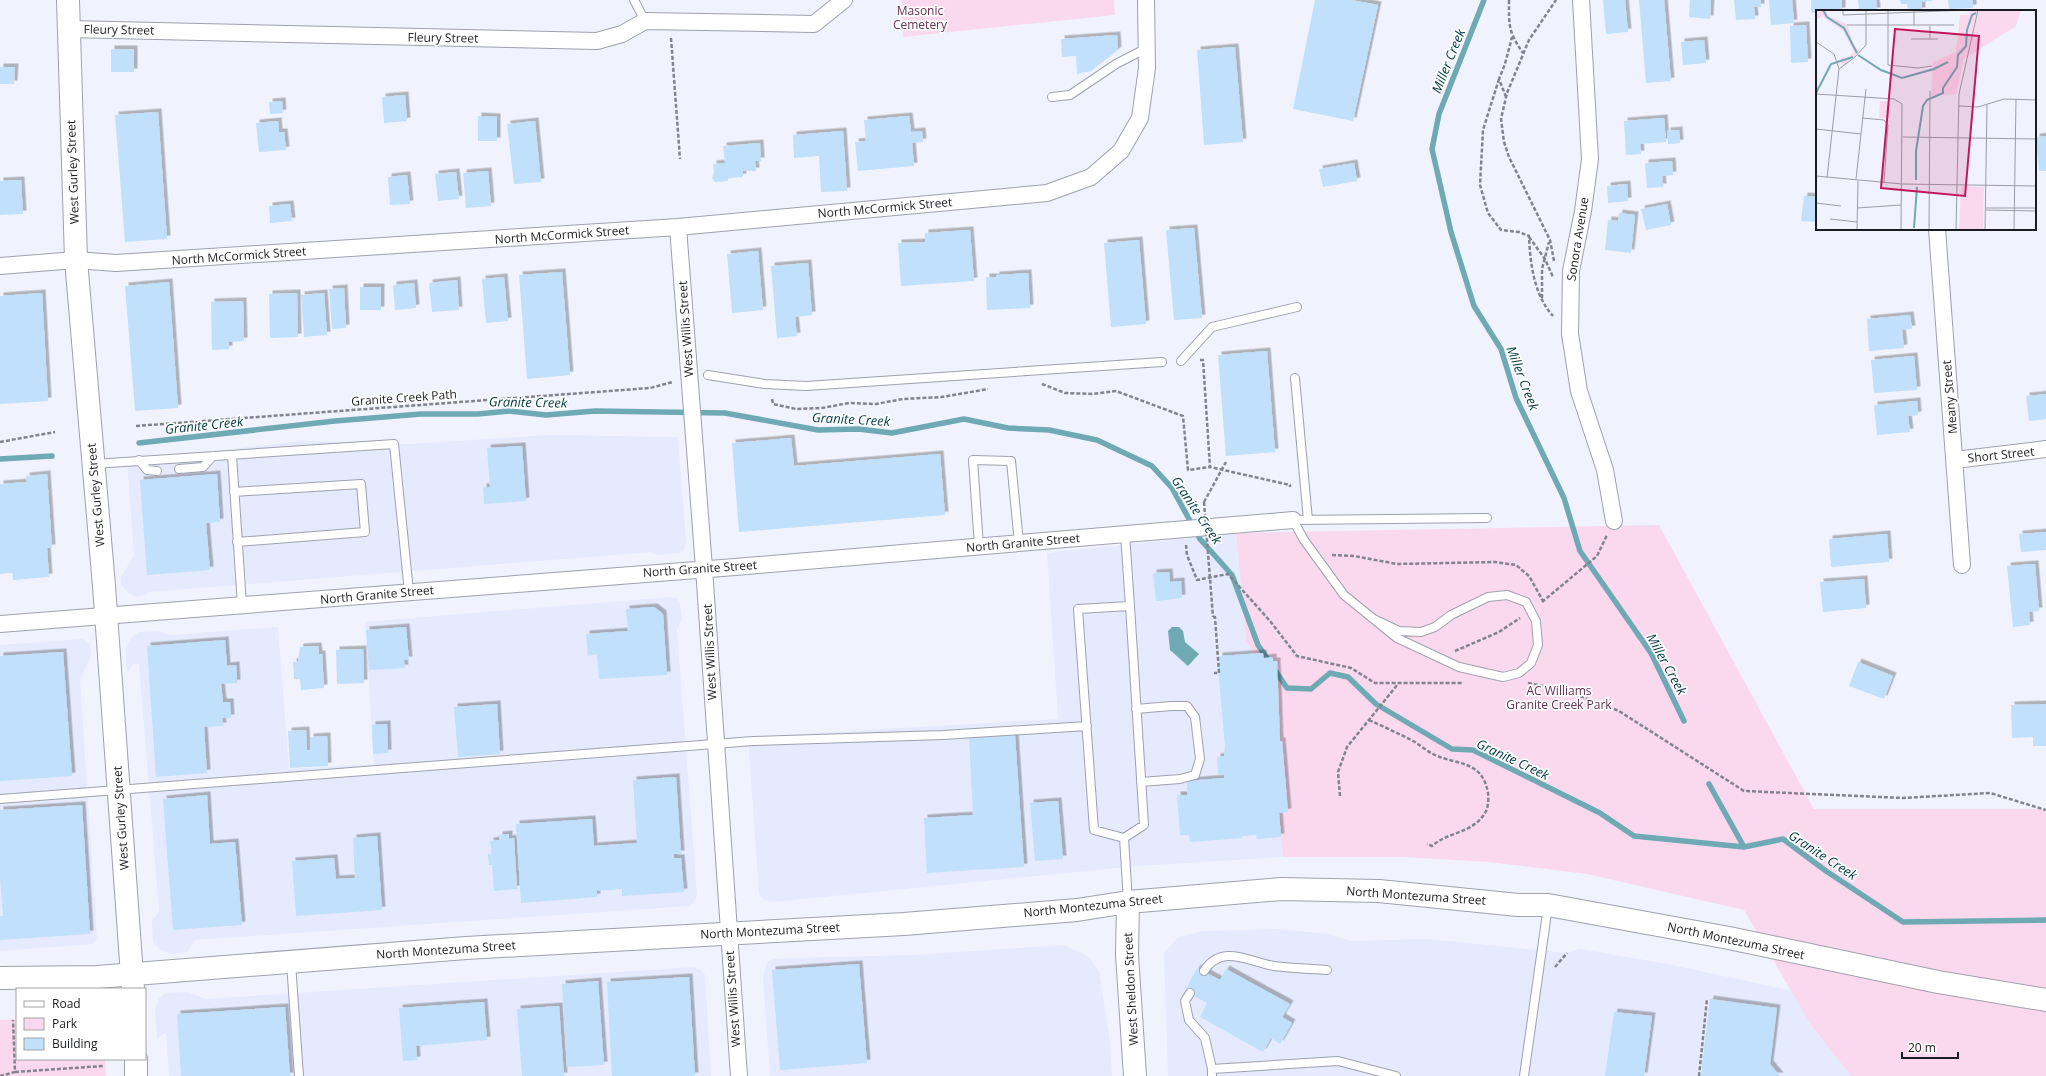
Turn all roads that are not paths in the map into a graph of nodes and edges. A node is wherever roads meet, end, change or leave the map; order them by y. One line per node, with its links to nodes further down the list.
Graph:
1 (68, 0): 7 (main road, West Gurley Street)
2 (634, 0): 6 (lane)
3 (844, 0): 6 (street)
4 (1146, 0): 8 (street)
5 (1581, 0): 30 (street, Sonora Avenue)
6 (645, 21): 7 (street, Fleury Street)
7 (68, 29): 12 (main road, West Gurley Street)
8 (1147, 48): 9 (lane); 10 (street, North McCormick Street)
9 (1052, 97)
10 (678, 228): 12 (street, North McCormick Street); 36 (street, West Willis Street)
11 (1937, 230): 23 (street, Meany Street)
12 (76, 260): 13 (street, North McCormick Street); 24 (main road, West Gurley Street)
13 (0, 266)
14 (1297, 307): 15 (lane)
15 (1182, 361)
16 (1162, 362): 17 (lane)
17 (708, 375)
18 (1295, 378): 29 (lane)
19 (2046, 449): 23 (street, Short Street)
20 (232, 455): 21 (lane); 27 (lane); 37 (lane)
21 (213, 456): 22 (lane); 25 (lane)
22 (139, 460): 24 (lane); 26 (lane)
23 (1955, 460): 35 (street, Meany Street)
24 (93, 464): 40 (main road, West Gurley Street)
25 (179, 469)
26 (157, 471)
27 (234, 492): 32 (lane); 32 (lane)
28 (1486, 518): 29 (lane)
29 (1301, 520): 31 (street, North Granite Street); 41 (lane)
30 (1609, 527)
31 (1125, 534): 33 (street, North Granite Street); 39 (lane)
32 (237, 542): 38 (lane)
33 (1019, 543): 34 (street, North Granite Street); 34 (lane)
34 (979, 546): 36 (street, North Granite Street)
35 (1962, 565)
36 (704, 568): 37 (street, North Granite Street); 45 (street, West Willis Street)
37 (409, 592): 38 (street, North Granite Street)
38 (242, 605): 40 (street, North Granite Street)
39 (1130, 606): 43 (lane); 44 (lane)
40 (106, 615): 42 (street, North Granite Street); 47 (main road, West Gurley Street)
41 (1376, 620): 41 (lane)
42 (0, 624)
43 (1136, 709): 46 (lane); 46 (lane)
44 (1087, 726): 45 (lane); 49 (lane)
45 (715, 744): 47 (lane); 52 (street, West Willis Street)
46 (1141, 782): 49 (lane)
47 (119, 790): 48 (lane); 57 (main road, West Gurley Street)
48 (0, 799)
49 (1124, 838): 50 (lane)
50 (1128, 902): 51 (main road, North Montezuma Street); 52 (main road, North Montezuma Street); 65 (main road, West Sheldon Street)
51 (1548, 905): 59 (main road, North Montezuma Street); 67 (lane)
52 (729, 934): 53 (main road, North Montezuma Street); 64 (street, West Willis Street)
53 (290, 961): 57 (main road, North Montezuma Street); 63 (lane)
54 (1327, 970): 55 (lane)
55 (1204, 972)
56 (0, 978): 57 (main road, North Montezuma Street)
57 (132, 981)
58 (1190, 993): 61 (lane)
59 (2046, 1000)
60 (136, 1060): 62 (main road)
61 (1212, 1072): 66 (lane)
62 (136, 1076)
63 (299, 1076)
64 (739, 1076)
65 (1135, 1076)
66 (1396, 1076)
67 (1524, 1076)

